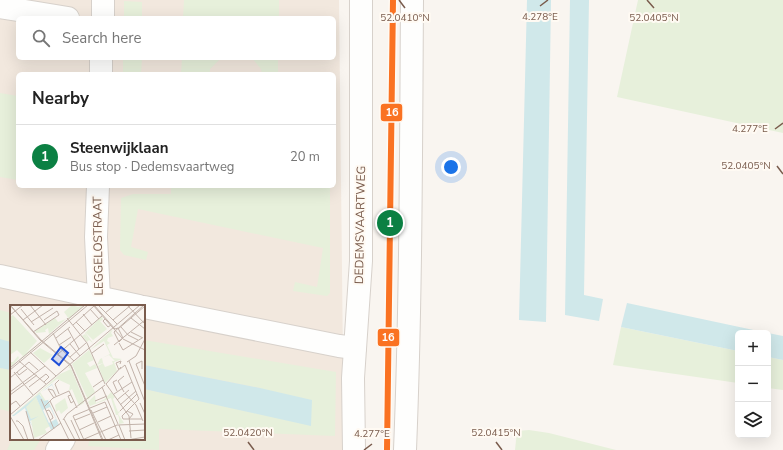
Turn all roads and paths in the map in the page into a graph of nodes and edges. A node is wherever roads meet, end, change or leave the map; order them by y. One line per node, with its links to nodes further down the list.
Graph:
1 (103, 0): 6 (street)
2 (361, 0): 14 (street, DEDEMSVAARTWEG)
3 (412, 0): 18 (street)
4 (0, 7): 5 (street)
5 (56, 16)
6 (103, 16)
7 (101, 60): 8 (street)
8 (101, 72)
9 (98, 188): 11 (street, LEGGELOSTRAAT)
10 (0, 276): 11 (street)
11 (99, 302): 12 (street)
12 (129, 305)
13 (145, 307): 14 (street)
14 (355, 348): 17 (street, DEDEMSVAARTWEG)
15 (63, 440): 16 (street)
16 (57, 450)
17 (354, 450)
18 (405, 450)

